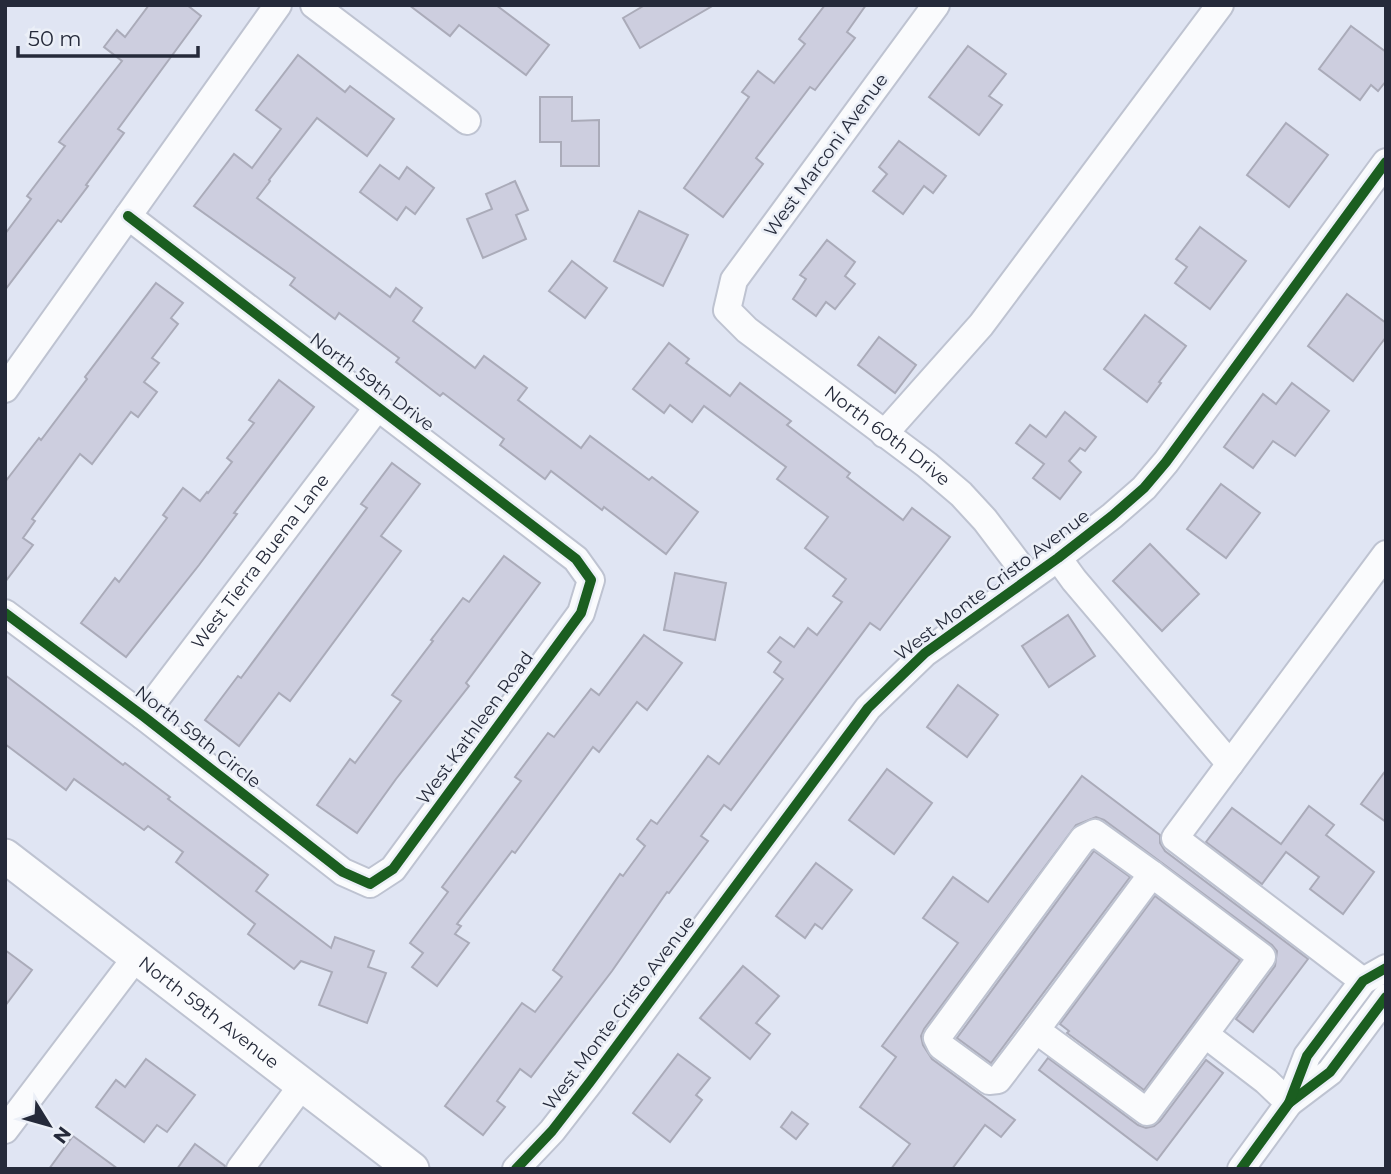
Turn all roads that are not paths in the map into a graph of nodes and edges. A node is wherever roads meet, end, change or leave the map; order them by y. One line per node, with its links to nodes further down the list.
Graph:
1 (278, 5): 7 (street)
2 (314, 5): 5 (street)
3 (936, 5): 8 (street, West Marconi Avenue)
4 (1220, 5): 11 (street)
5 (467, 121)
6 (1386, 162): 13 (street, West Monte Cristo Avenue)
7 (128, 216): 9 (street); 10 (street, North 59th Drive)
8 (727, 310): 11 (street, North 60th Drive)
9 (5, 389)
10 (377, 408): 15 (street, North 59th Drive); 17 (street, West Tierra Buena Lane)
11 (884, 434): 14 (street, North 60th Drive)
12 (1386, 554): 18 (street)
13 (1058, 558): 14 (street, West Monte Cristo Avenue); 18 (street)
14 (1030, 578): 33 (street, West Monte Cristo Avenue)
15 (591, 580): 21 (street, West Kathleen Road)
16 (5, 613): 17 (street, North 59th Circle)
17 (143, 716): 21 (street, North 59th Circle)
18 (1230, 764): 24 (street)
19 (5, 856): 22 (main road, North 59th Avenue)
20 (1152, 874): 26 (street); 26 (street); 27 (street)
21 (370, 884)
22 (137, 956): 28 (main road, North 59th Avenue); 30 (street)
23 (1386, 968): 24 (street)
24 (1363, 981): 29 (street)
25 (1386, 997): 29 (street)
26 (1036, 1030): 27 (street)
27 (1206, 1034): 29 (street)
28 (303, 1084): 31 (street); 32 (main road, North 59th Avenue)
29 (1289, 1103): 34 (street)
30 (5, 1130)
31 (240, 1169)
32 (412, 1169)
33 (516, 1169)
34 (1241, 1169)

